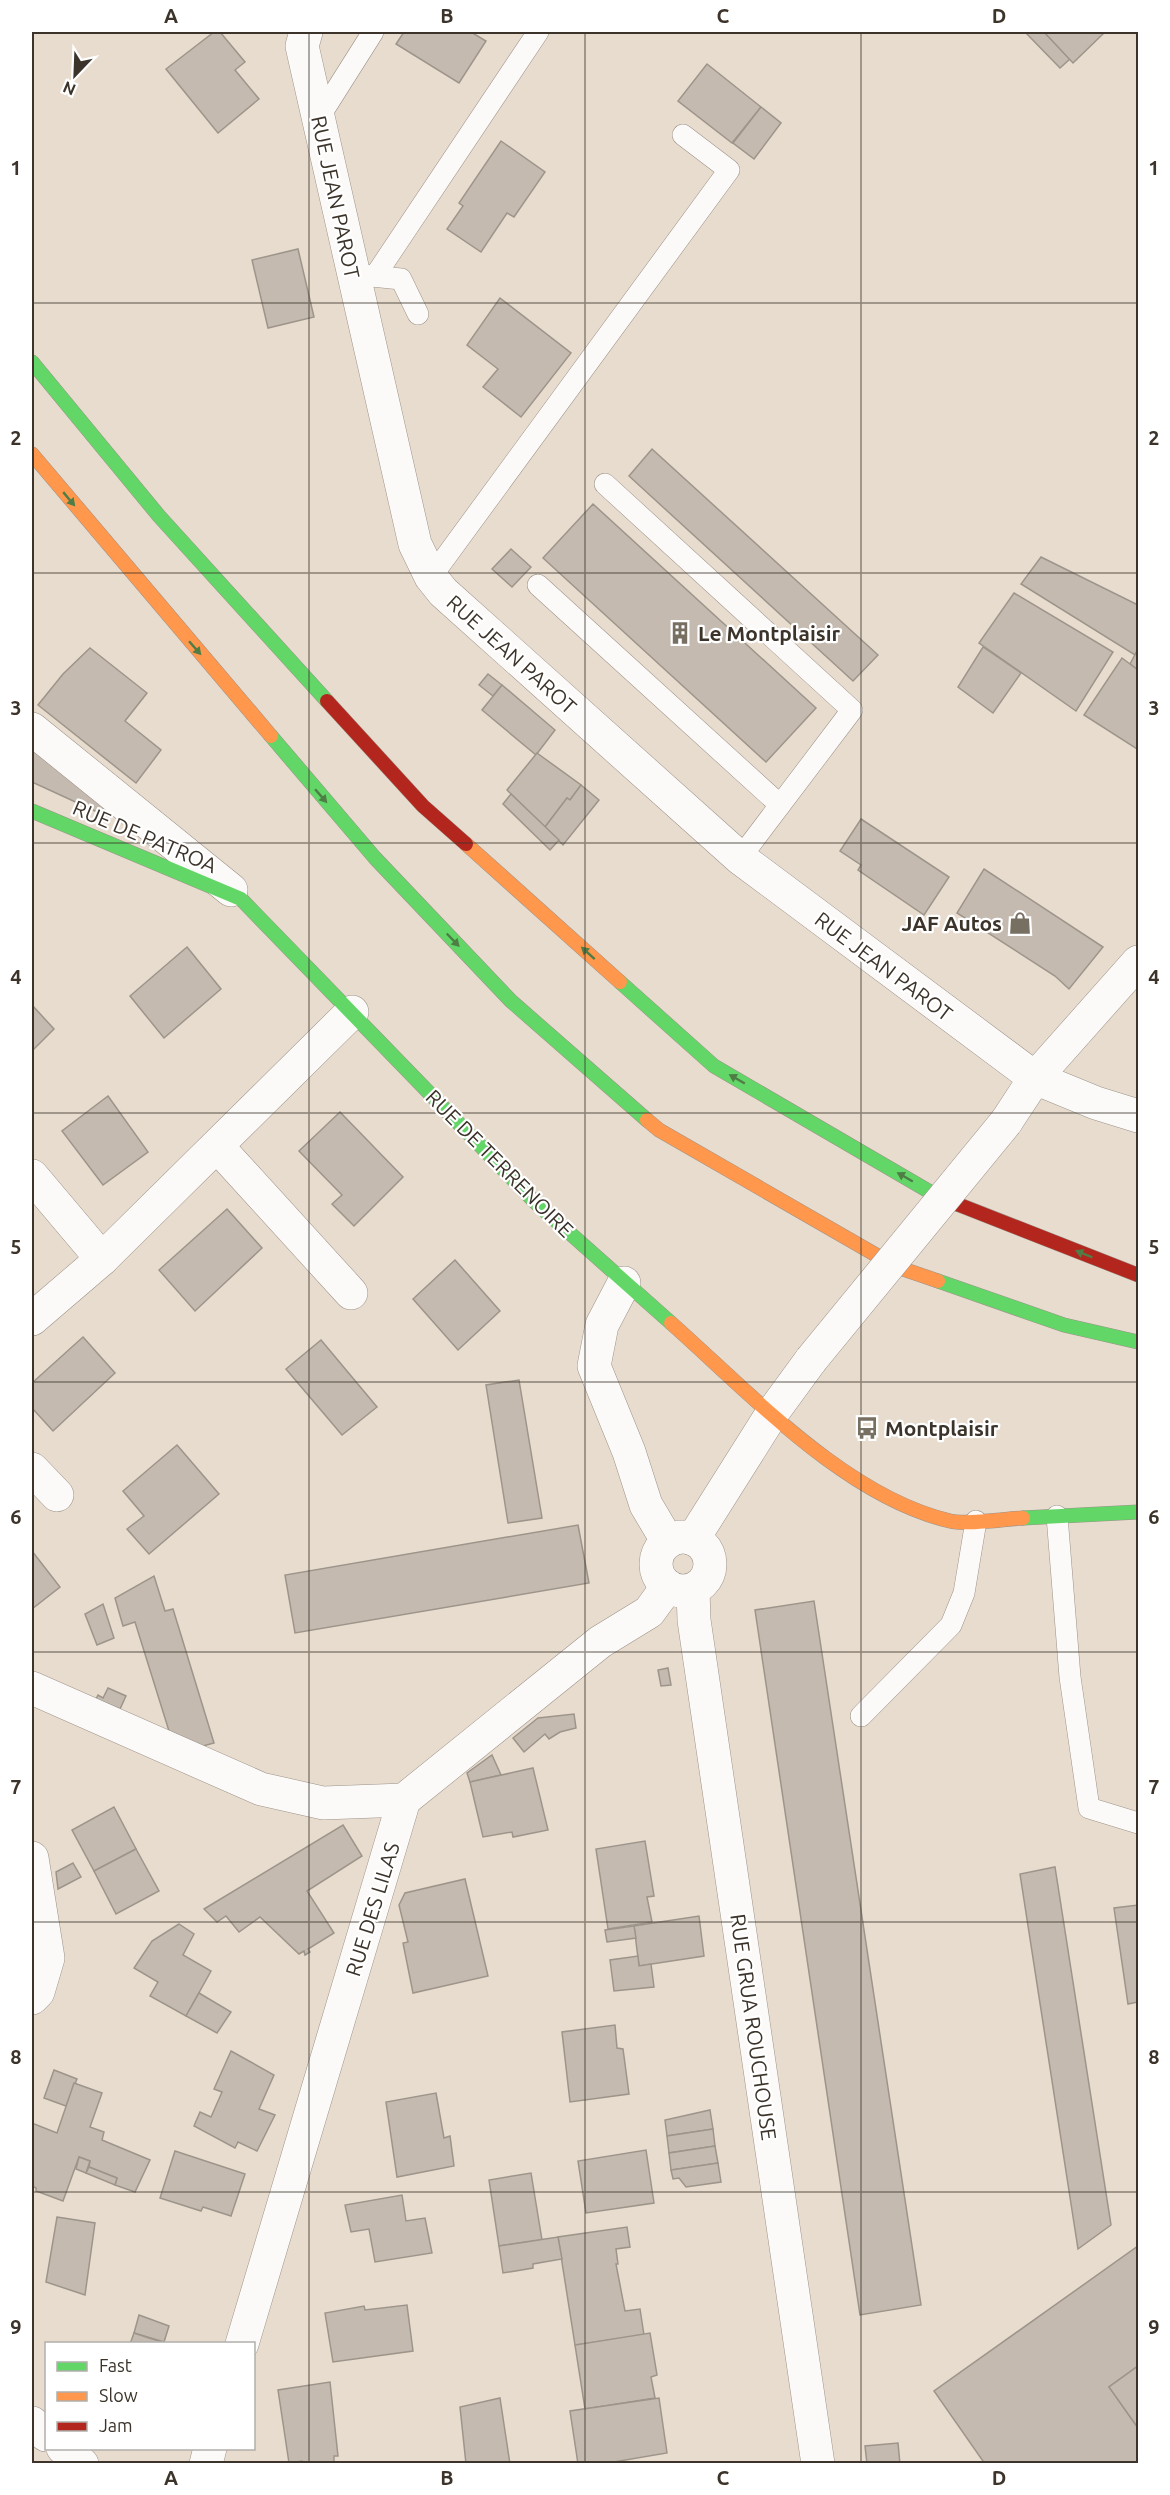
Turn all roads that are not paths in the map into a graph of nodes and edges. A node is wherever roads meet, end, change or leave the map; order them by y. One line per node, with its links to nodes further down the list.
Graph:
1 (373, 32): 4 (lane)
2 (538, 32): 6 (lane)
3 (303, 36): 4 (street, RUE JEAN PAROT)
4 (318, 118): 6 (street, RUE JEAN PAROT)
5 (683, 135): 11 (lane)
6 (364, 275): 7 (lane); 11 (street, RUE JEAN PAROT)
7 (418, 314)
8 (32, 363): 25 (main road, one-way to 8)
9 (32, 454): 29 (main road, one-way to 29)
10 (605, 484): 14 (lane)
11 (430, 577): 16 (street, RUE JEAN PAROT)
12 (538, 585): 14 (lane)
13 (32, 729): 17 (street)
14 (780, 805): 16 (lane)
15 (32, 812): 17 (main road, RUE DE PATROA)
16 (740, 858): 20 (street, RUE JEAN PAROT)
17 (242, 899): 19 (main road, RUE DE TERRENOIRE)
18 (1136, 966): 20 (street)
19 (352, 1011): 22 (street); 26 (main road, RUE DE TERRENOIRE)
20 (1035, 1078): 21 (street, RUE JEAN PAROT); 32 (street, bridge)
21 (1138, 1116)
22 (217, 1146): 24 (street); 27 (street)
23 (32, 1176): 24 (street)
24 (102, 1259): 28 (street)
25 (1138, 1275)
26 (624, 1283): 32 (main road, RUE DE TERRENOIRE); 38 (street)
27 (351, 1293)
28 (32, 1319)
29 (1064, 1325): 30 (main road); 31 (main road)
30 (1138, 1342)
31 (1138, 1348)
32 (773, 1412): 37 (main road, RUE DE TERRENOIRE); 38 (street)
33 (32, 1469): 34 (street)
34 (57, 1496)
35 (1138, 1512): 36 (main road, RUE DE TERRENOIRE)
36 (1057, 1516): 37 (main road, RUE DE TERRENOIRE); 43 (lane)
37 (976, 1521): 41 (lane)
38 (680, 1540): 39 (street); 39 (street)
39 (680, 1588): 42 (street); 51 (street, RUE GRUA ROUCHOUSE)
40 (32, 1688): 42 (street)
41 (861, 1716)
42 (404, 1800): 46 (street, RUE DES LILAS)
43 (1138, 1823)
44 (32, 1858): 45 (street)
45 (32, 1998)
46 (242, 2342)
47 (32, 2423): 48 (street)
48 (45, 2434)
49 (66, 2450): 50 (street)
50 (82, 2463)
51 (818, 2463)

